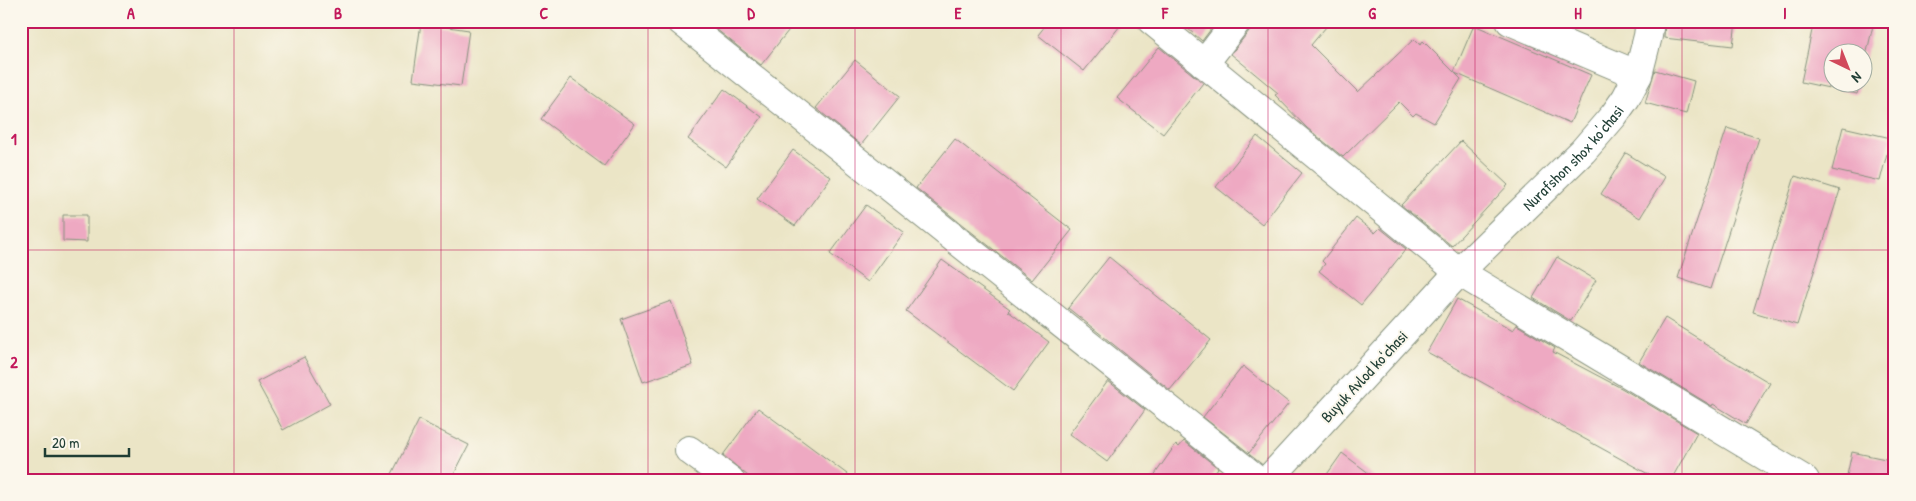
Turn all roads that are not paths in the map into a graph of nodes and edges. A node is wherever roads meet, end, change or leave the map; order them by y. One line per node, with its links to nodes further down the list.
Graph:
1 (681, 21): 11 (street)
2 (1152, 21): 6 (street)
3 (1237, 21): 6 (street)
4 (1510, 21): 7 (street)
5 (1650, 21): 7 (street, Nurafshon shox ko'chasi)
6 (1204, 64): 8 (street)
7 (1638, 75): 8 (street, Nurafshon shox ko'chasi)
8 (1459, 272): 12 (street, Buyuk Avlod koʻchasi); 13 (street)
9 (690, 450): 10 (street)
10 (730, 480)
11 (1258, 480)
12 (1268, 480)
13 (1805, 480)

